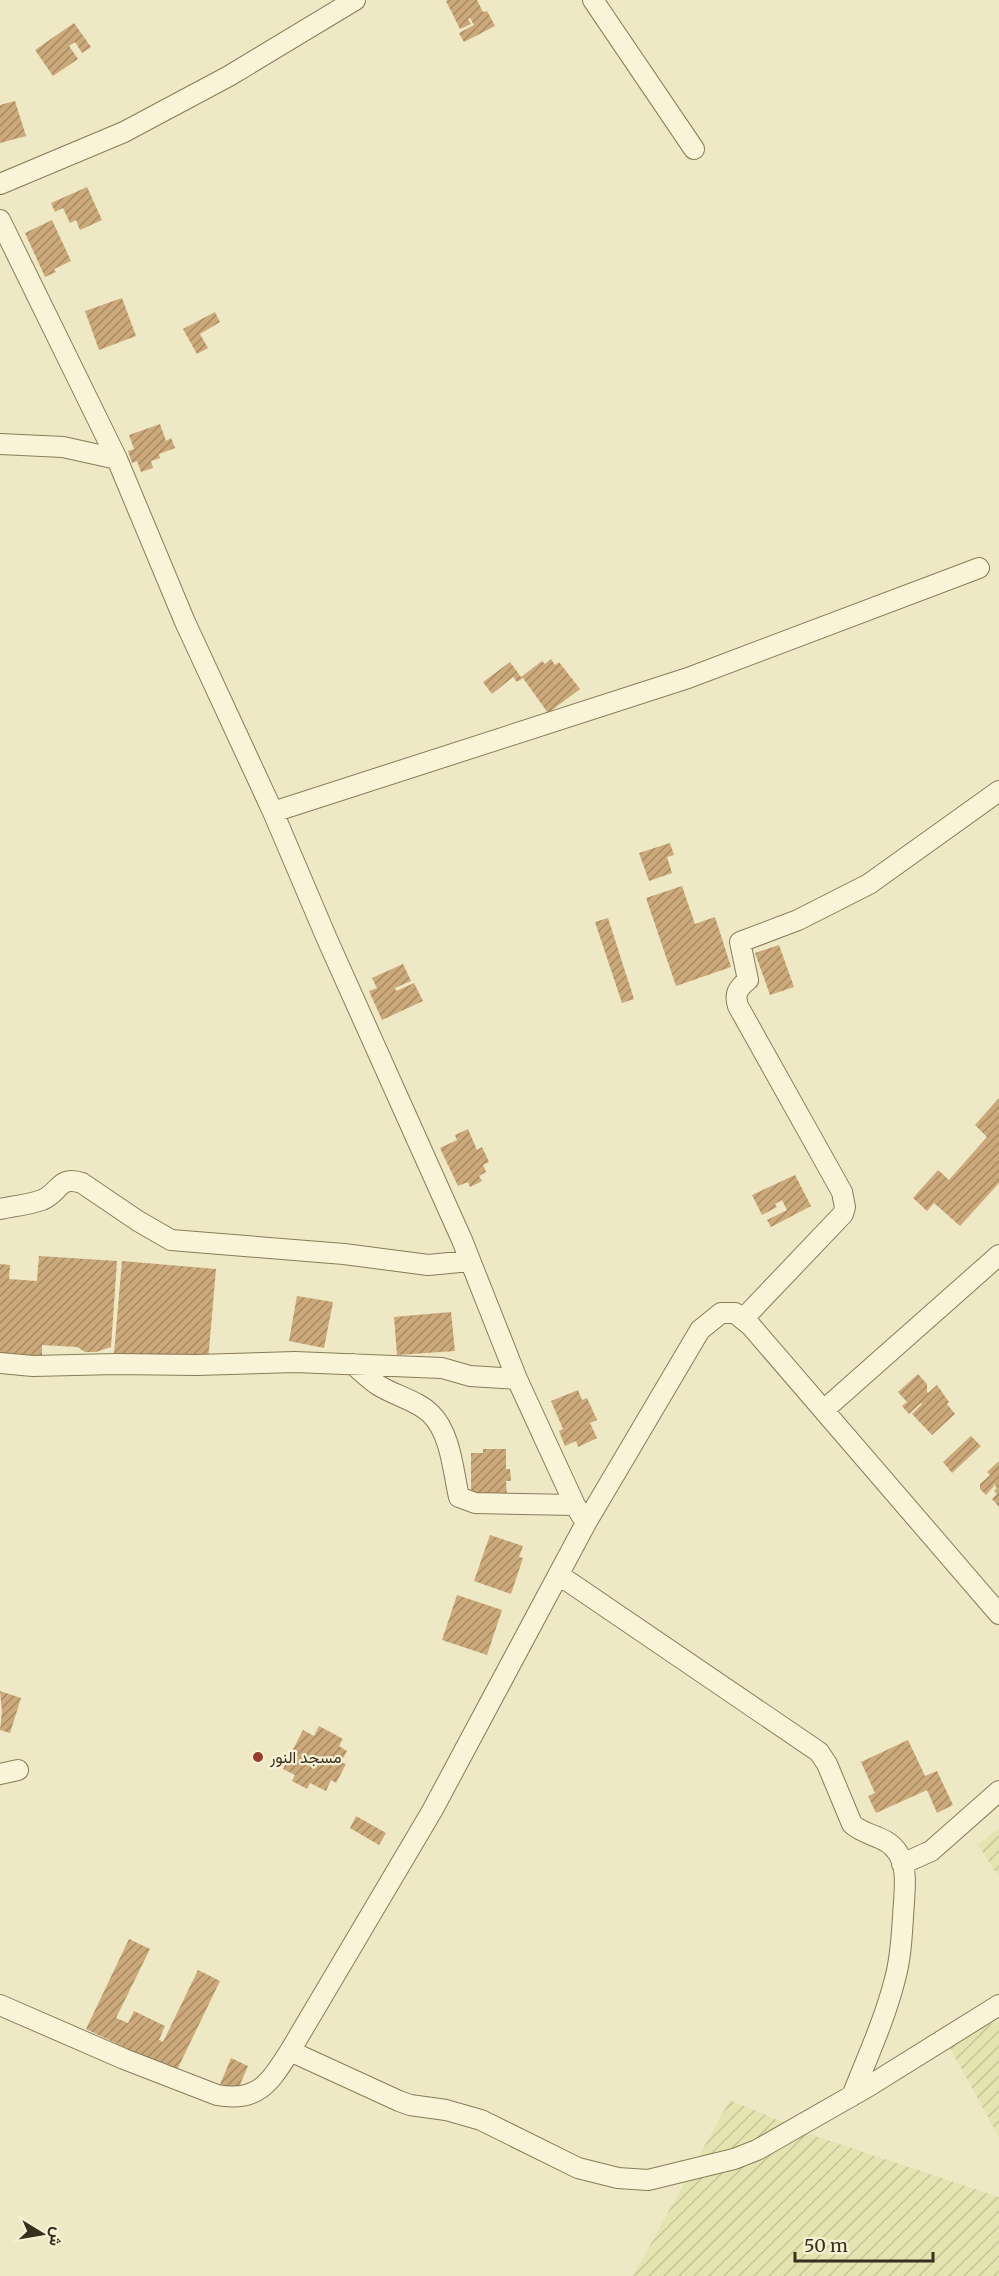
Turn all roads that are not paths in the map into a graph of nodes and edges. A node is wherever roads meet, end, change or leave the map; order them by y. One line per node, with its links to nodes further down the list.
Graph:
1 (355, 0): 4 (street)
2 (593, 0): 3 (street)
3 (694, 149)
4 (0, 184)
5 (0, 220): 7 (street)
6 (0, 444): 7 (street)
7 (117, 459): 10 (street)
8 (979, 568): 10 (street)
9 (999, 790): 14 (street)
10 (273, 812): 13 (street)
11 (0, 1209): 13 (street)
12 (999, 1255): 18 (street)
13 (470, 1261): 17 (street)
14 (743, 1319): 18 (street); 20 (street)
15 (0, 1363): 16 (street)
16 (353, 1364): 17 (street); 19 (street)
17 (517, 1379): 19 (street)
18 (825, 1409): 22 (street)
19 (575, 1504): 20 (street)
20 (586, 1523): 21 (street)
21 (559, 1575): 24 (street); 27 (street)
22 (999, 1614)
23 (999, 1791): 24 (street)
24 (902, 1864): 28 (street)
25 (0, 2005): 27 (street)
26 (999, 2005): 28 (street)
27 (291, 2051): 28 (street)
28 (852, 2096)

